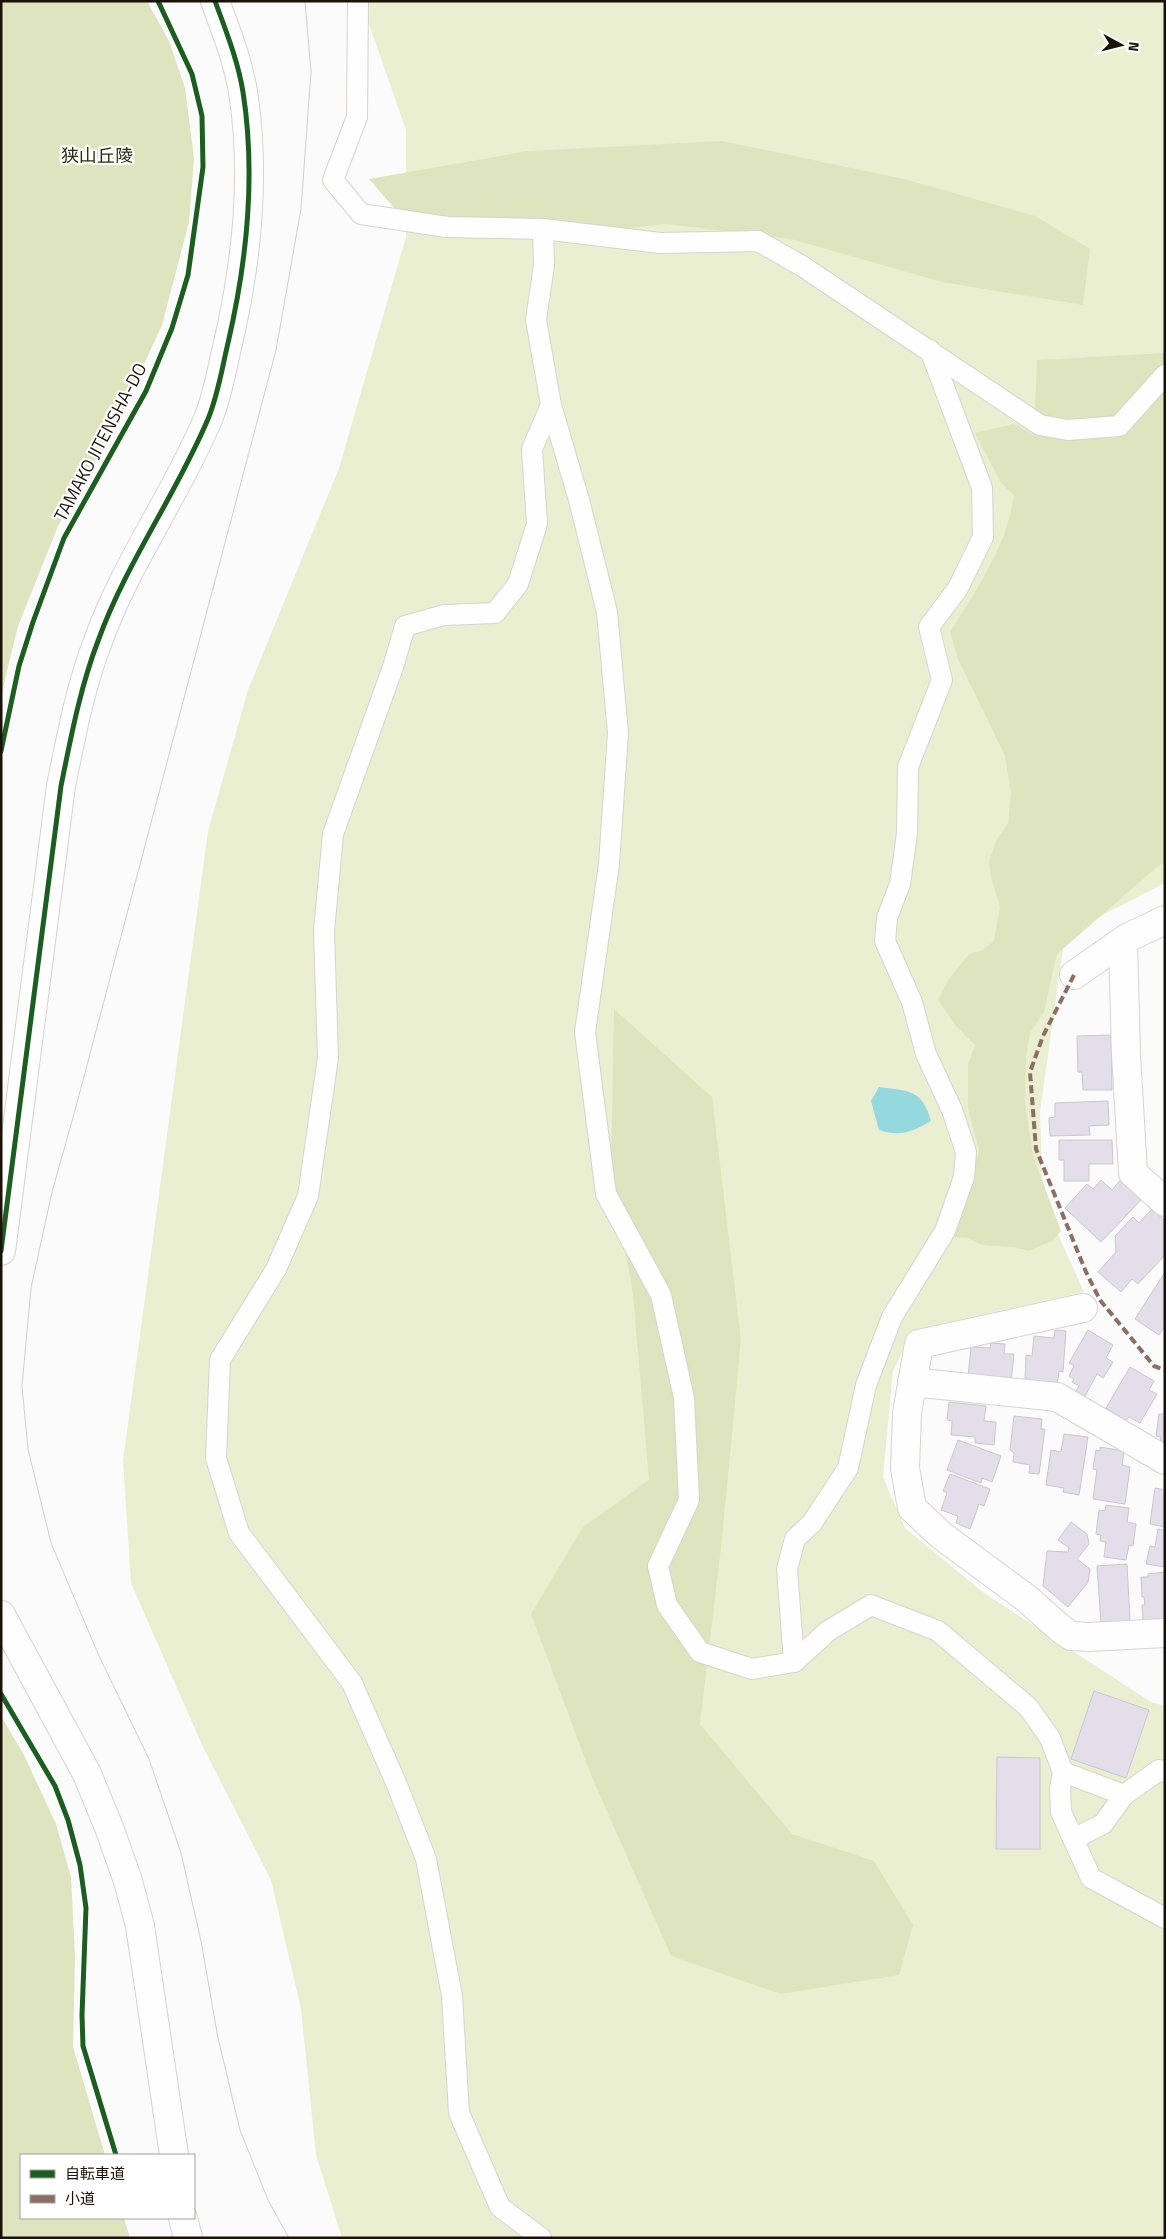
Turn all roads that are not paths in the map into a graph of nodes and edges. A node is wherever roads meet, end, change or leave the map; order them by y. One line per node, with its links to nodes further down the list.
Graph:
1 (215, 1): 11 (street)
2 (358, 1): 3 (lane)
3 (543, 229): 4 (lane); 6 (lane)
4 (930, 350): 5 (lane); 17 (lane)
5 (1165, 375)
6 (551, 405): 17 (lane); 26 (lane)
7 (1165, 920): 8 (street)
8 (1127, 938): 9 (street); 10 (street)
9 (1074, 975)
10 (1165, 1202)
11 (1, 1251)
12 (1083, 1308): 13 (street)
13 (912, 1382): 14 (street); 16 (street)
14 (1165, 1460)
15 (1, 1615): 23 (street)
16 (1165, 1633)
17 (794, 1662): 18 (lane)
18 (1063, 1772): 20 (lane); 21 (lane)
19 (1165, 1772): 20 (lane)
20 (1124, 1795): 21 (lane)
21 (1073, 1839): 22 (lane)
22 (1165, 1918)
23 (174, 2154)
24 (183, 2219): 25 (street)
25 (188, 2238)
26 (541, 2238)

